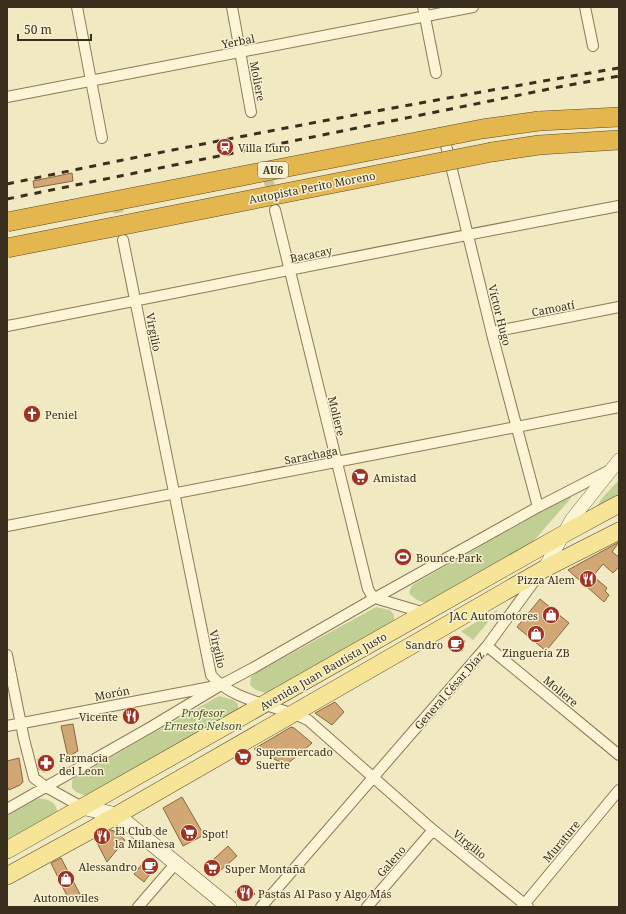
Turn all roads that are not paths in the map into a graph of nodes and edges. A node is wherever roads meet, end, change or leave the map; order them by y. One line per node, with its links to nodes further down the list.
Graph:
1 (77, 7): 9 (street)
2 (232, 7): 7 (street, Moliere)
3 (473, 7): 5 (street, Yerbal)
4 (585, 7): 6 (street)
5 (424, 12): 7 (street, Yerbal); 8 (street)
6 (594, 46)
7 (240, 53): 9 (street, Yerbal); 11 (street, Moliere)
8 (436, 73)
9 (91, 80): 10 (street, Yerbal); 14 (street)
10 (7, 97)
11 (251, 112)
12 (619, 117): 18 (highway, AU6, bridge)
13 (442, 128): 19 (street, Víctor Hugo)
14 (102, 138)
15 (619, 140): 21 (highway, Autopista Perito Moreno / AU6, bridge)
16 (619, 206): 19 (street, Bacacay)
17 (275, 210): 22 (street, Moliere)
18 (7, 222)
19 (468, 234): 22 (street, Bacacay); 26 (street, Víctor Hugo)
20 (123, 240): 23 (street, Virgilio)
21 (7, 248)
22 (290, 270): 23 (street, Bacacay); 30 (street, Moliere)
23 (136, 300): 25 (street, Bacacay); 32 (street, Virgilio)
24 (619, 307): 26 (street, Camoatí)
25 (7, 326)
26 (492, 332): 28 (street, Víctor Hugo)
27 (619, 407): 28 (street, Sarachaga)
28 (517, 428): 30 (street, Sarachaga); 34 (street, Víctor Hugo)
29 (619, 460): 31 (street, General César Díaz)
30 (336, 462): 32 (street, Sarachaga); 39 (street, Moliere)
31 (610, 470): 34 (street); 37 (street, General César Díaz)
32 (174, 493): 35 (street, Sarachaga); 43 (street, Virgilio)
33 (619, 504): 37 (main road, Avenida Juan Bautista Justo)
34 (538, 507): 39 (street)
35 (7, 526)
36 (619, 531): 38 (main road, Avenida Juan Bautista Justo)
37 (562, 535): 38 (street, General César Díaz); 40 (main road, Avenida Juan Bautista Justo)
38 (544, 569): 41 (street, General César Díaz); 45 (main road, Avenida Juan Bautista Justo)
39 (375, 598): 40 (street); 43 (street)
40 (425, 613): 44 (main road, Avenida Juan Bautista Justo)
41 (487, 646): 48 (street, Moliere); 49 (street, General César Díaz)
42 (7, 655): 46 (street)
43 (221, 685): 44 (street, Virgilio); 46 (street, Morón); 50 (street)
44 (263, 705): 45 (street, Virgilio); 52 (main road, Avenida Juan Bautista Justo)
45 (292, 714): 49 (street, Virgilio); 54 (main road, Avenida Juan Bautista Justo)
46 (21, 723): 47 (street, Morón); 50 (street)
47 (7, 726)
48 (619, 754)
49 (373, 778): 55 (street, Virgilio); 62 (street, General César Díaz)
50 (46, 787): 52 (street); 53 (street)
51 (619, 790): 59 (street, Murature)
52 (82, 807): 54 (main road); 56 (main road, Avenida Juan Bautista Justo)
53 (7, 809)
54 (116, 815): 57 (main road); 58 (main road, Avenida Juan Bautista Justo)
55 (433, 830): 59 (street, Virgilio); 63 (street, Galeno)
56 (7, 850)
57 (176, 863): 60 (street); 61 (main road)
58 (7, 876)
59 (524, 906)
60 (138, 907)
61 (229, 907)
62 (261, 907)
63 (367, 907)

